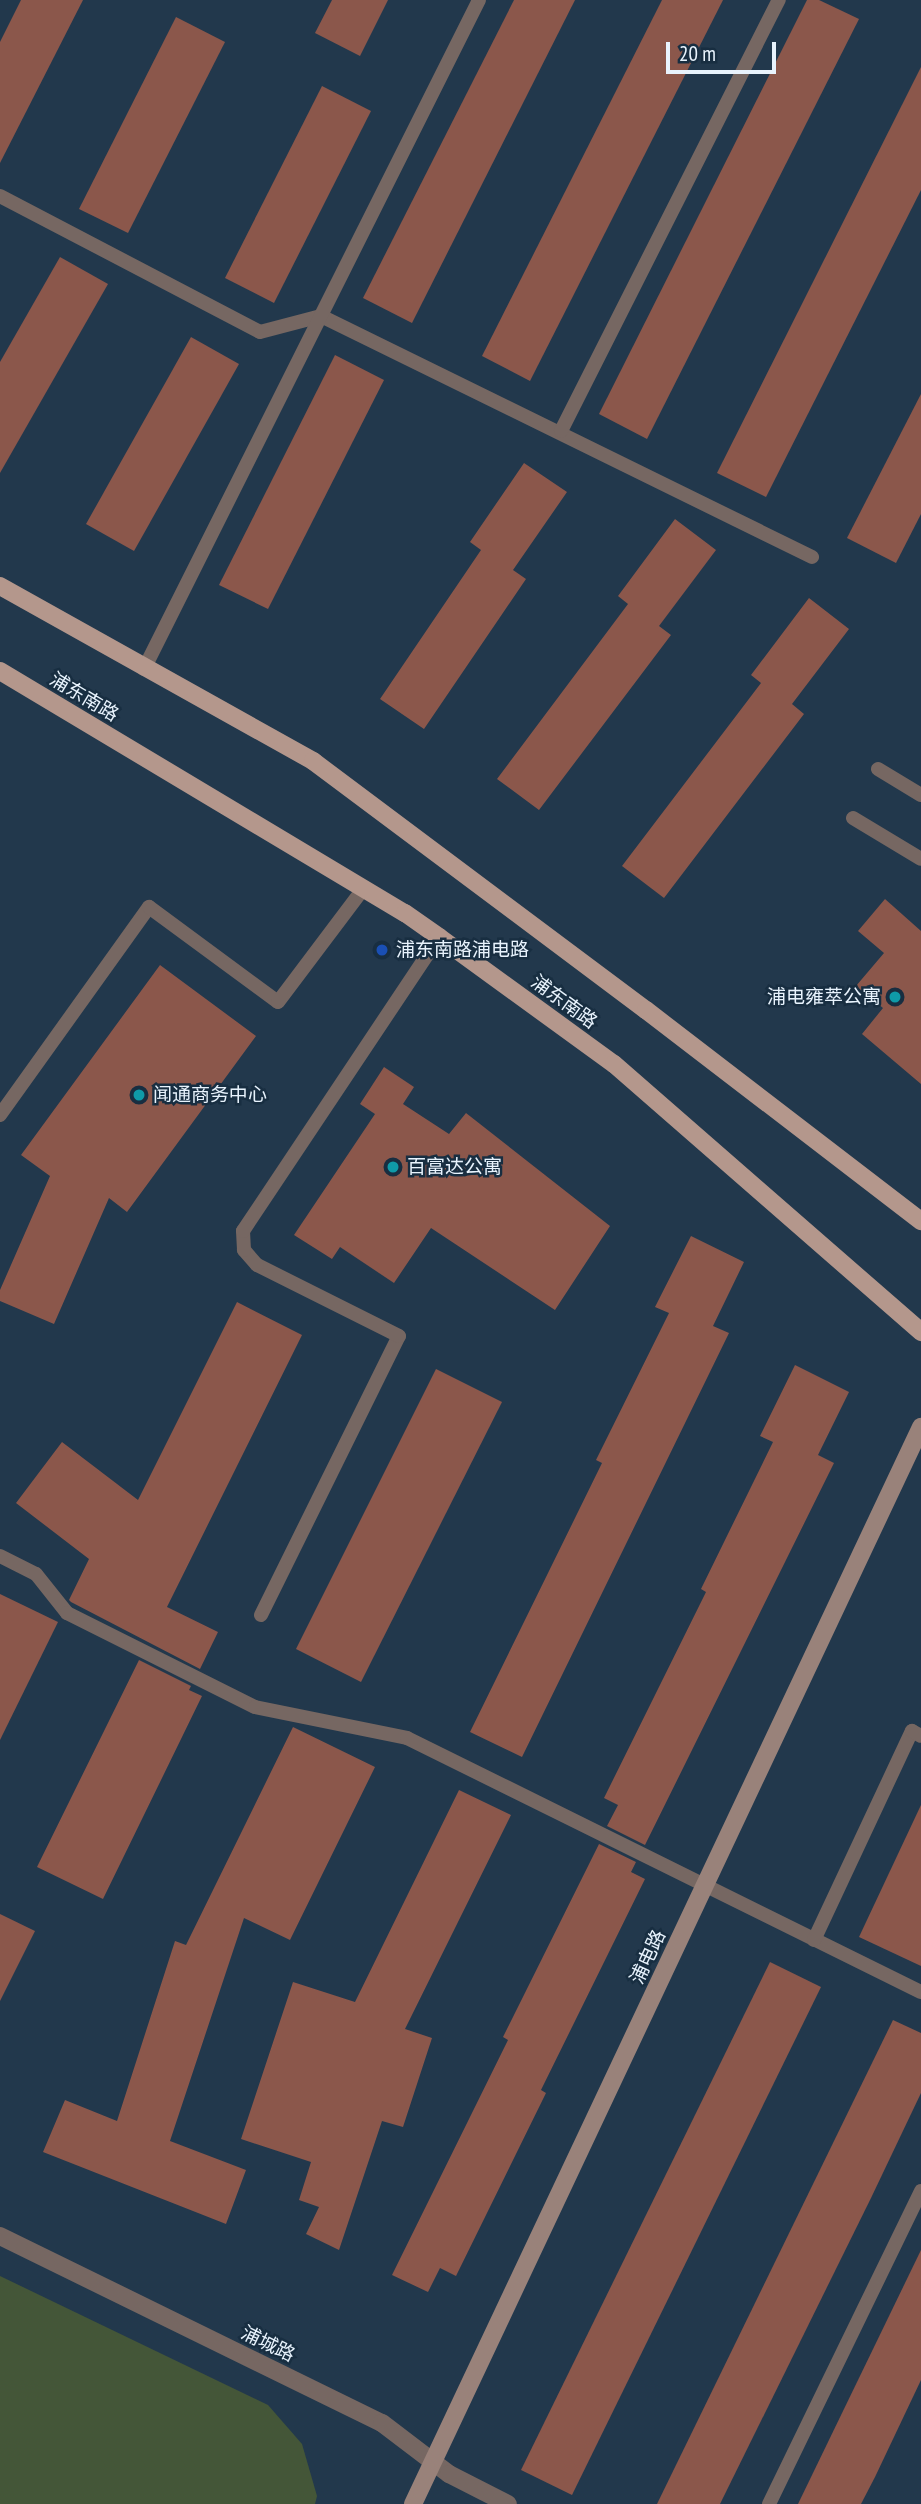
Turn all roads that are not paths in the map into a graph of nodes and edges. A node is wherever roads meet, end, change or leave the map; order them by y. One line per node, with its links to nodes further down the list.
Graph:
1 (480, 0): 4 (lane)
2 (779, 0): 5 (lane)
3 (0, 196): 4 (lane)
4 (321, 316): 5 (lane); 8 (lane)
5 (561, 431): 6 (lane)
6 (812, 558)
7 (0, 586): 8 (main road)
8 (144, 669): 17 (main road)
9 (0, 671): 14 (main road, 浦东南路)
10 (878, 769): 11 (lane)
11 (921, 795)
12 (853, 818): 13 (lane)
13 (921, 859)
14 (364, 888): 15 (main road, 浦东南路); 16 (lane)
15 (439, 937): 18 (main road, 浦东南路); 21 (lane)
16 (0, 1115)
17 (921, 1221)
18 (921, 1332)
19 (921, 1427): 23 (street, 浦电路)
20 (0, 1556): 23 (lane)
21 (261, 1615)
22 (921, 1736): 24 (lane)
23 (705, 1885): 24 (lane); 28 (street, 浦电路)
24 (814, 1940): 25 (lane)
25 (921, 1992)
26 (921, 2191): 31 (lane)
27 (0, 2236): 28 (street, 浦城路)
28 (432, 2463): 29 (street, 浦电路); 30 (street, 浦城路)
29 (413, 2504)
30 (508, 2504)
31 (769, 2504)

